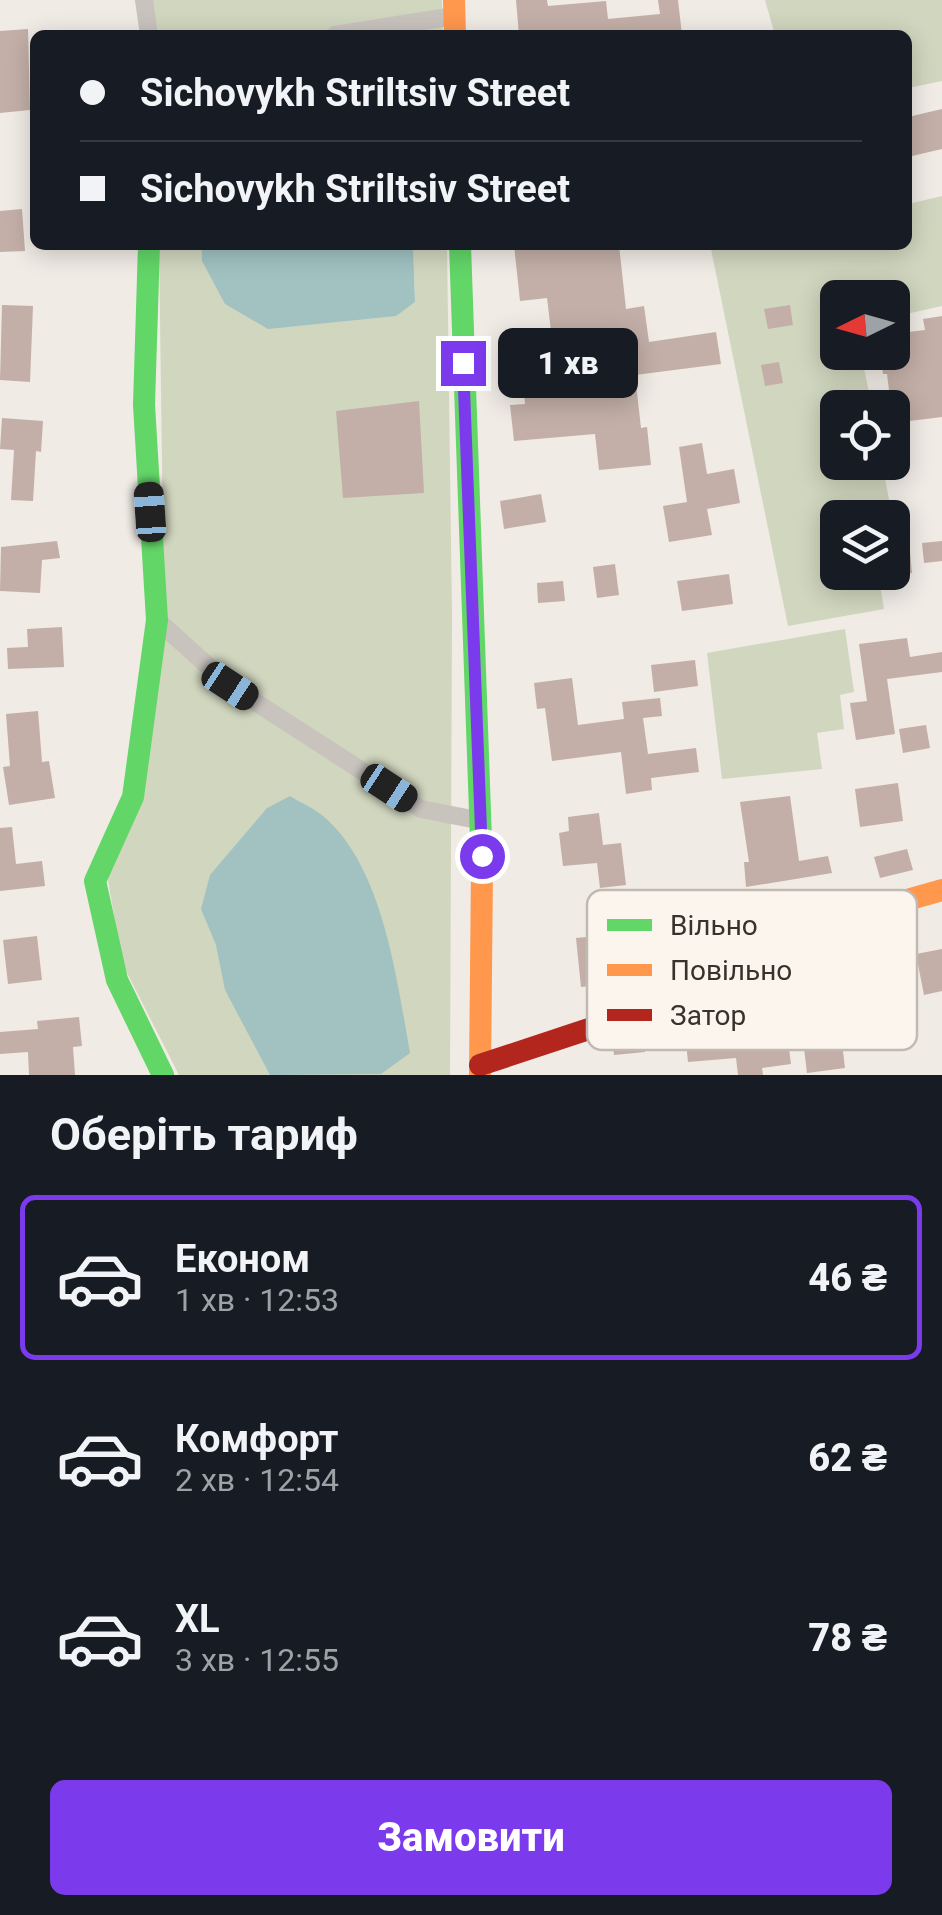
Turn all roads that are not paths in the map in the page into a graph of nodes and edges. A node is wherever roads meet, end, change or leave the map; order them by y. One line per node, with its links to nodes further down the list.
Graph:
1 (144, 0): 3 (street)
2 (454, 17): 4 (street)
3 (148, 30)
4 (368, 30)
5 (149, 250): 7 (street)
6 (460, 250): 8 (street)
7 (157, 620): 8 (street); 13 (street)
8 (482, 822): 12 (street)
9 (942, 890): 10 (street)
10 (917, 897)
11 (587, 1031): 12 (street)
12 (480, 1070)
13 (163, 1075)

